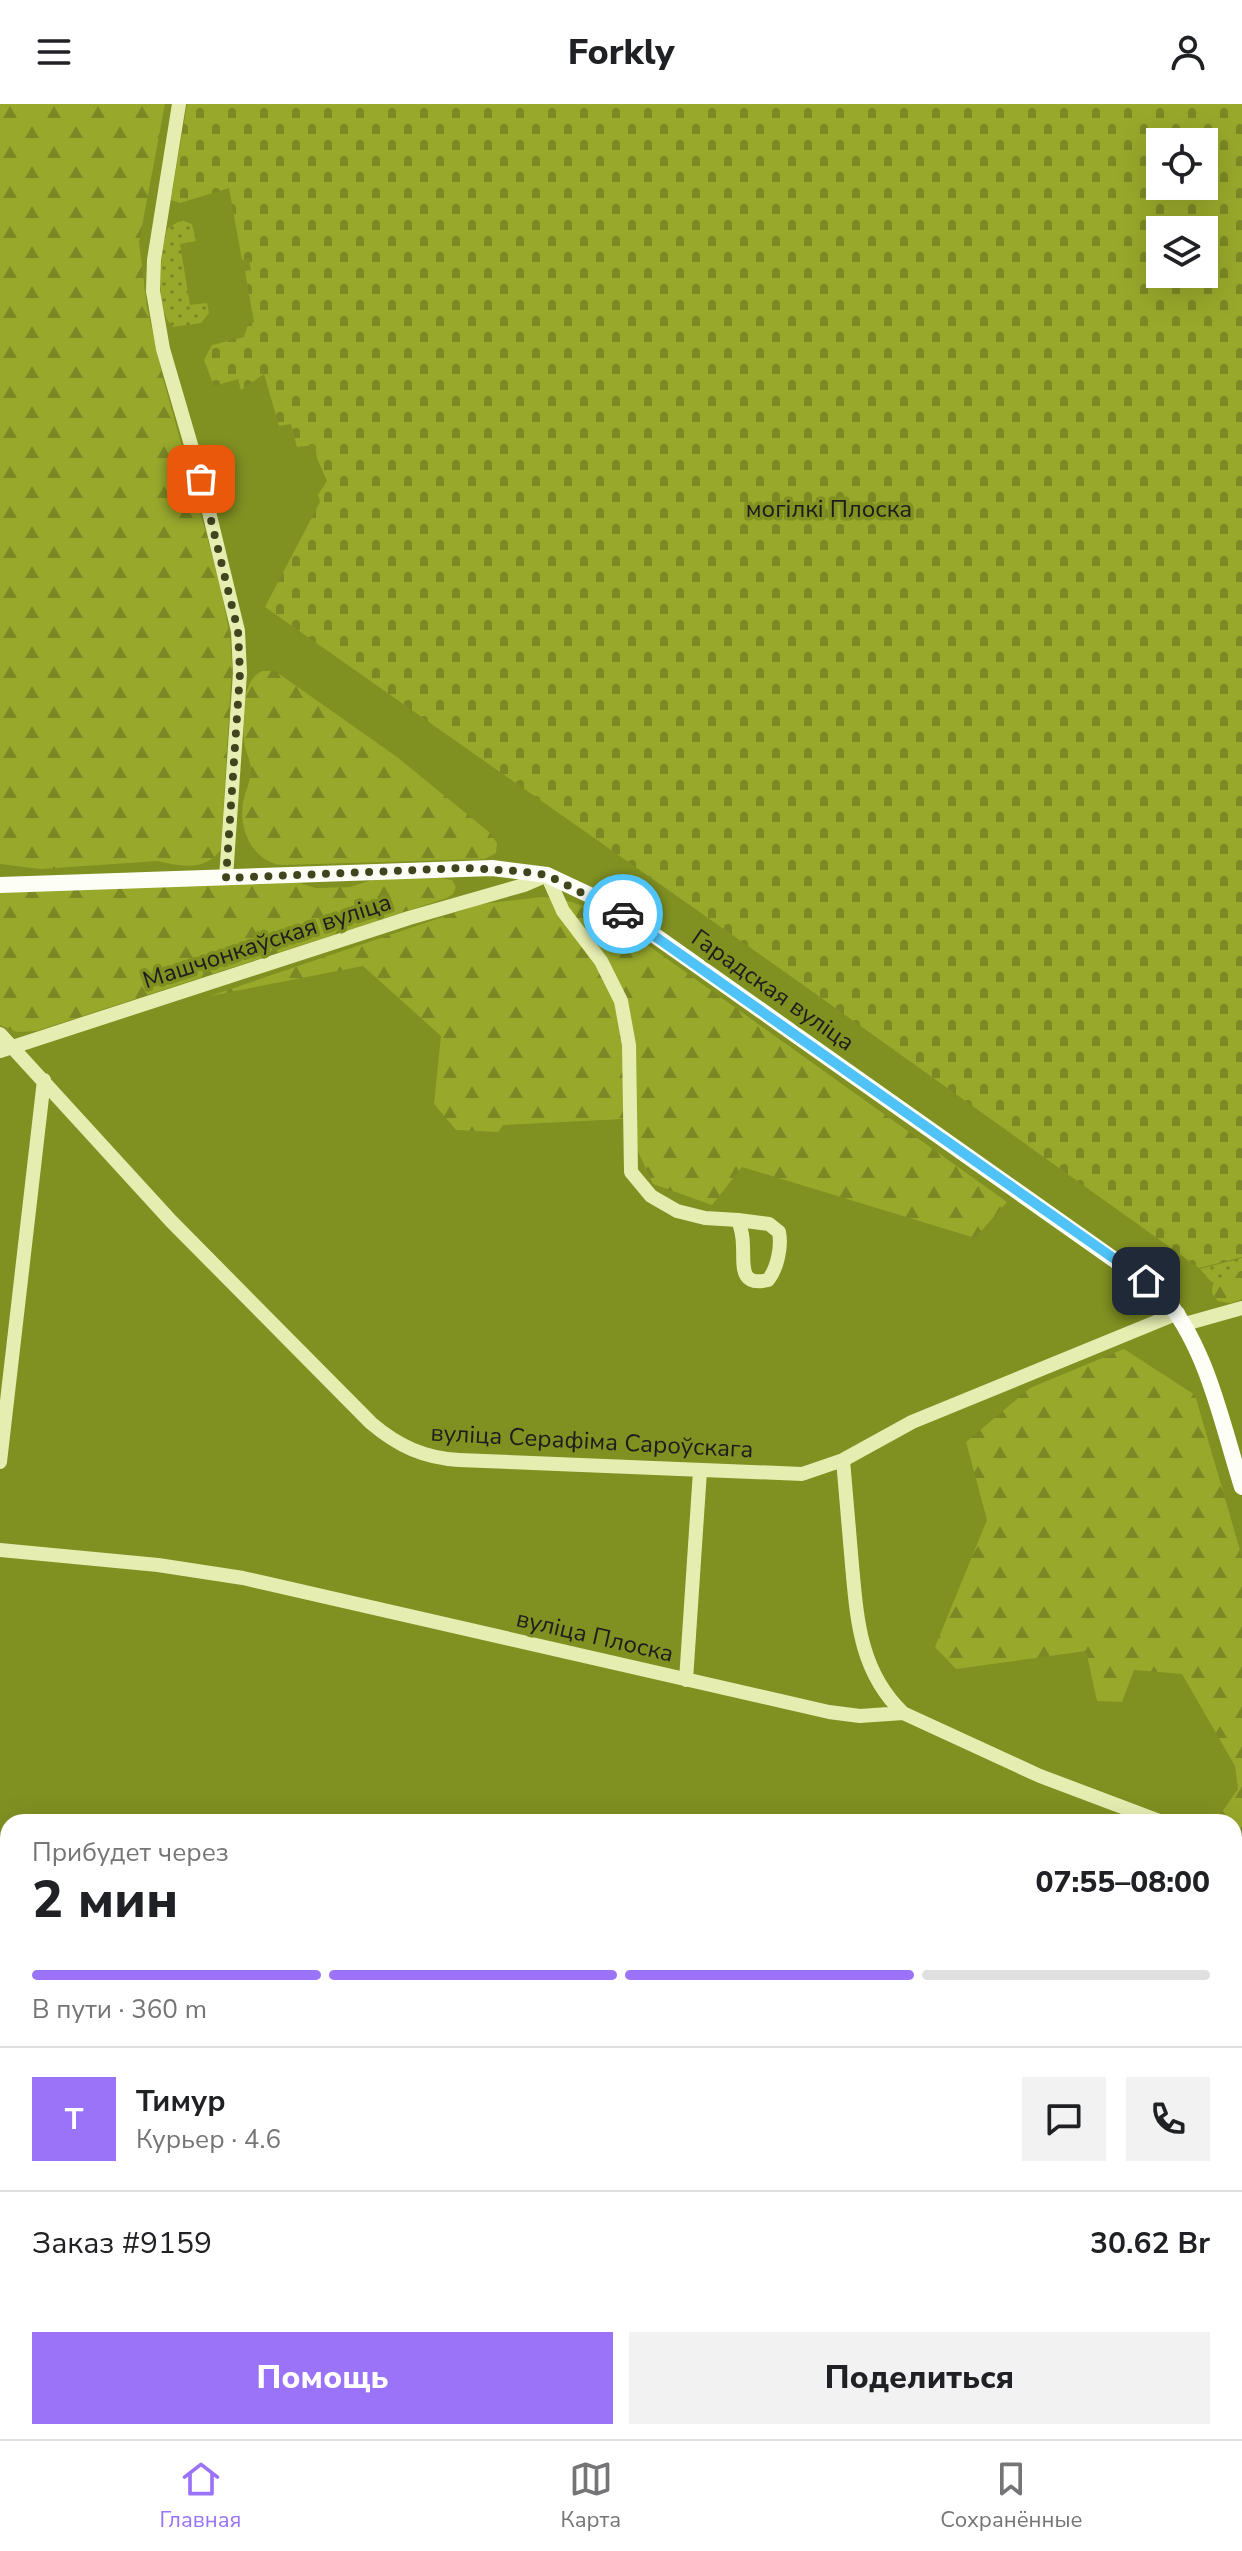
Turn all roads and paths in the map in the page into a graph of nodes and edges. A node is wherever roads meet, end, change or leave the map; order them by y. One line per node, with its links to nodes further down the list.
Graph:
1 (179, 104): 3 (street)
2 (547, 875): 3 (main road, Гарадская вуліца); 6 (street, Машчонкаўская вуліца); 8 (street); 10 (main road, Гарадская вуліца)
3 (226, 878): 4 (main road, Гарадская вуліца)
4 (0, 885)
5 (0, 1034): 6 (street, вуліца Серафіма Сароўскага)
6 (7, 1049): 7 (street, вуліца Серафіма Сароўскага)
7 (44, 1080): 12 (street); 13 (street, вуліца Серафіма Сароўскага)
8 (738, 1220): 8 (street)
9 (1242, 1308): 10 (street, вуліца Серафіма Сароўскага)
10 (1182, 1318): 11 (street, вуліца Серафіма Сароўскага); 14 (main road, Гарадская вуліца)
11 (843, 1460): 13 (street, вуліца Серафіма Сароўскага); 17 (street)
12 (0, 1462)
13 (700, 1471): 16 (street)
14 (1242, 1487)
15 (0, 1550): 16 (street, вуліца Плоска)
16 (686, 1680): 17 (street, вуліца Плоска)
17 (903, 1713): 18 (street, вуліца Плоска)
18 (1141, 1814)

